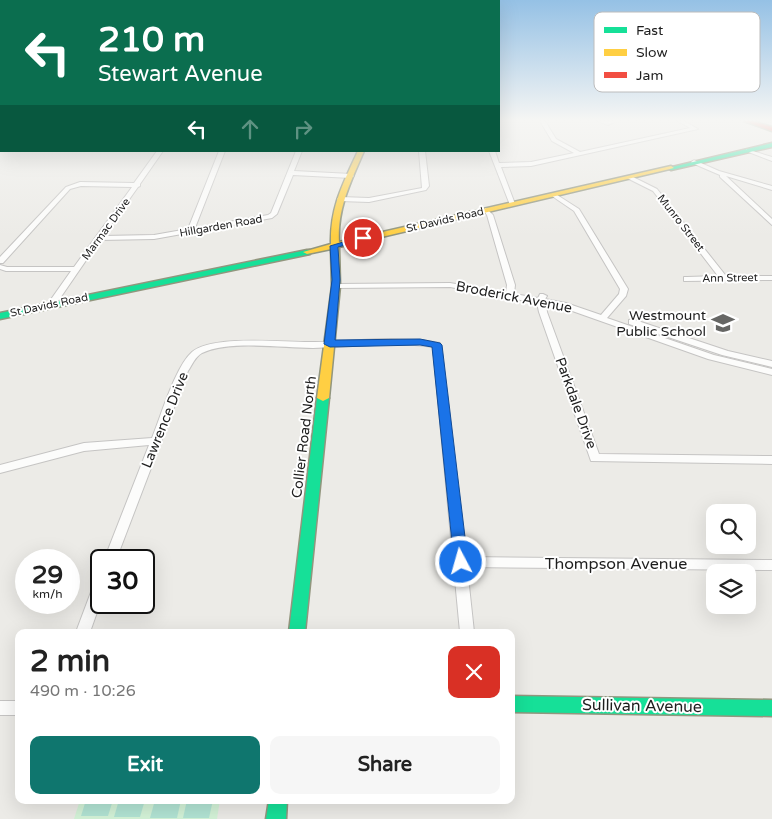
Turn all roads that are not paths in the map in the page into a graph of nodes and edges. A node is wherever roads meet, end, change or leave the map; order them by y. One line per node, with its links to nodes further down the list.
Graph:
1 (155, 159): 16 (street, Marmac Drive)
2 (219, 159): 24 (street)
3 (296, 159): 12 (street, Hillgarden Road)
4 (357, 159): 13 (main road, Collier Road North)
5 (423, 159): 20 (street)
6 (495, 159): 10 (street)
7 (554, 159): 10 (street)
8 (707, 159): 9 (main road, St Davids Road)
9 (694, 162): 11 (street); 14 (main road, St Davids Road)
10 (497, 165): 21 (street)
11 (717, 172): 15 (street); 17 (street)
12 (291, 173): 13 (street); 24 (street, Hillgarden Road)
13 (351, 176): 20 (main road, Collier Road North)
14 (629, 177): 19 (main road, St Davids Road); 32 (street, Munro Street)
15 (752, 183): 17 (street); 18 (street)
16 (138, 185): 25 (street, Marmac Drive); 27 (street)
17 (733, 185): 23 (street)
18 (772, 188)
19 (554, 195): 21 (main road, St Davids Road); 38 (street)
20 (340, 199): 26 (main road, Collier Road North)
21 (512, 204): 22 (main road, St Davids Road)
22 (486, 210): 26 (main road, St Davids Road); 34 (street)
23 (772, 223)
24 (190, 232): 25 (street, Hillgarden Road)
25 (100, 238): 29 (street, Marmac Drive)
26 (334, 246): 33 (main road, Collier Road North); 36 (main road, St Davids Road)
27 (0, 261)
28 (0, 267): 29 (street)
29 (77, 269): 36 (street, Marmac Drive)
30 (772, 278): 32 (street, Ann Street)
31 (687, 279): 32 (street, Ann Street)
32 (724, 279)
33 (336, 283): 34 (street, Broderick Avenue); 39 (main road, Collier Road North)
34 (510, 291): 35 (street, Broderick Avenue)
35 (542, 297): 38 (street, Broderick Avenue); 43 (street, Parkdale Drive)
36 (51, 305): 37 (main road, St Davids Road)
37 (0, 316)
38 (605, 316): 40 (street, Broderick Avenue); 41 (street, Broderick Avenue)
39 (330, 344): 42 (street, Lawrence Drive); 46 (street, Lawrence Drive); 50 (main road, Collier Road North)
40 (772, 364)
41 (772, 372)
42 (156, 441): 44 (street); 45 (street, Lawrence Drive)
43 (772, 460)
44 (0, 469)
45 (114, 549)
46 (461, 562): 47 (street, Thompson Avenue); 51 (street)
47 (772, 565)
48 (90, 613): 49 (street)
49 (84, 629)
50 (296, 629)
51 (467, 629)
52 (515, 704): 55 (main road, Sullivan Avenue)
53 (0, 708): 54 (street)
54 (15, 708)
55 (772, 708)
56 (278, 804): 57 (main road)
57 (276, 819)

